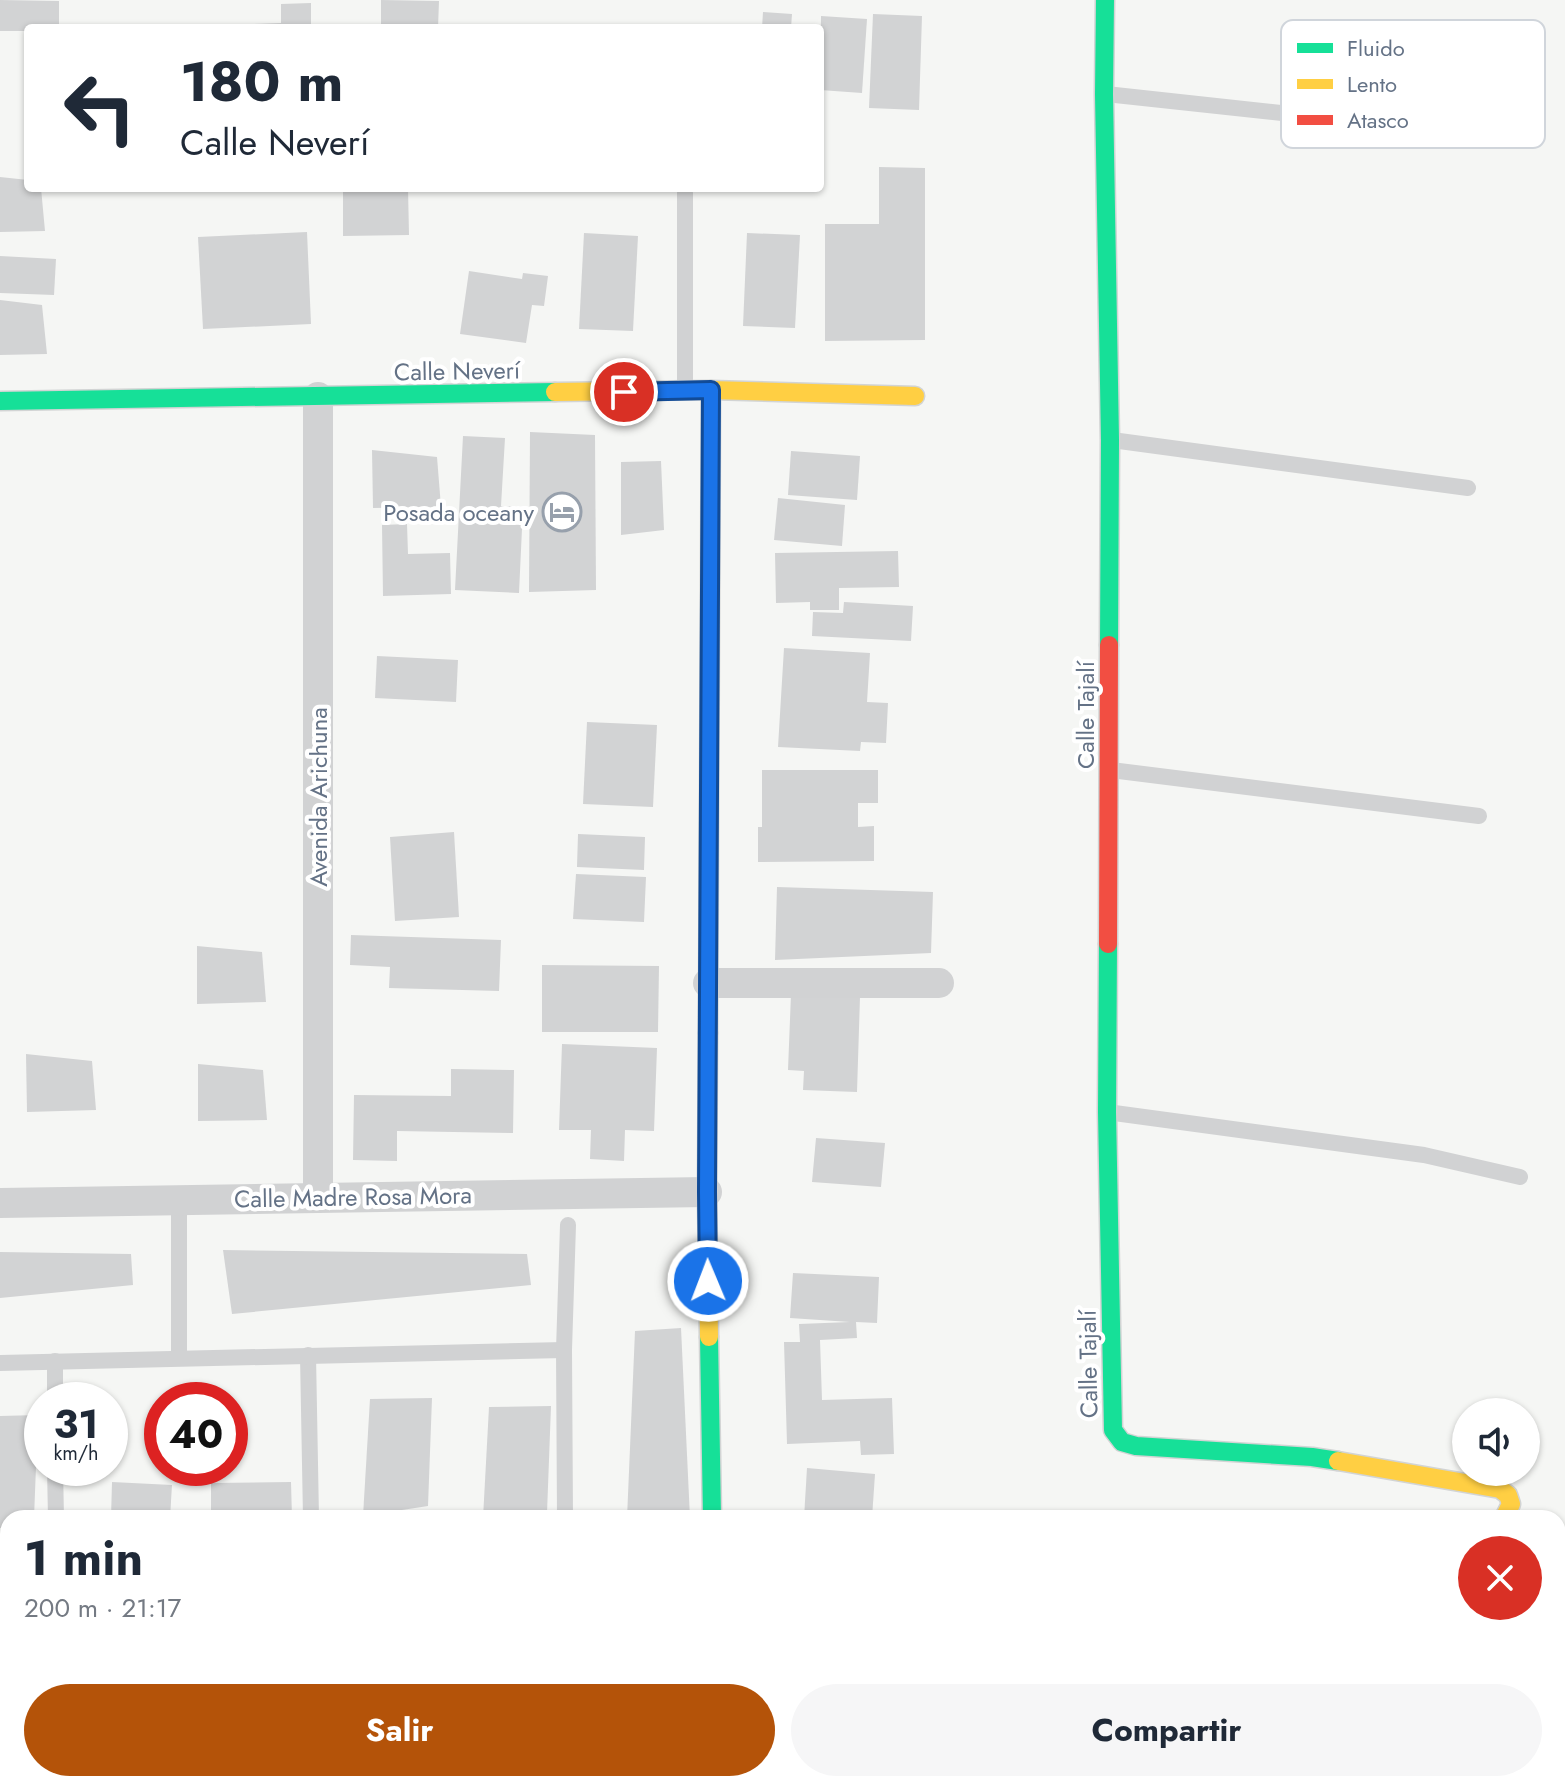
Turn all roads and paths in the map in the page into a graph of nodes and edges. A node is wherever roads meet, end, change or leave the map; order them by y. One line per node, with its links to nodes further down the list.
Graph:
1 (1105, 0): 2 (street, Calle Tajalí)
2 (1104, 94): 3 (lane); 10 (street, Calle Tajalí)
3 (1281, 113)
4 (685, 193): 6 (lane)
5 (711, 390): 6 (street, Calle Neverí); 7 (street, Calle Neverí); 14 (street)
6 (685, 391): 8 (street, Calle Neverí)
7 (915, 396)
8 (318, 397): 9 (street, Calle Neverí); 19 (street, Avenida Arichuna)
9 (0, 401)
10 (1110, 440): 11 (lane); 12 (street, Calle Tajalí)
11 (1468, 488)
12 (1109, 770): 13 (lane); 16 (street, Calle Tajalí)
13 (1479, 816)
14 (708, 983): 15 (street); 18 (street)
15 (939, 983)
16 (1107, 1112): 17 (lane); 34 (street, Calle Tajalí)
17 (1520, 1177)
18 (707, 1192): 19 (street, Calle Madre Rosa Mora); 33 (street)
19 (318, 1198): 20 (street, Calle Madre Rosa Mora)
20 (179, 1200): 21 (street, Calle Madre Rosa Mora); 25 (lane)
21 (0, 1203)
22 (568, 1225): 23 (lane)
23 (564, 1350): 24 (lane); 32 (lane)
24 (308, 1355): 25 (lane); 31 (lane)
25 (179, 1358): 26 (lane)
26 (55, 1361): 27 (lane); 28 (lane)
27 (0, 1363)
28 (55, 1382)
29 (55, 1486): 30 (lane)
30 (56, 1510)
31 (311, 1510)
32 (565, 1510)
33 (712, 1510)
34 (1508, 1510)

